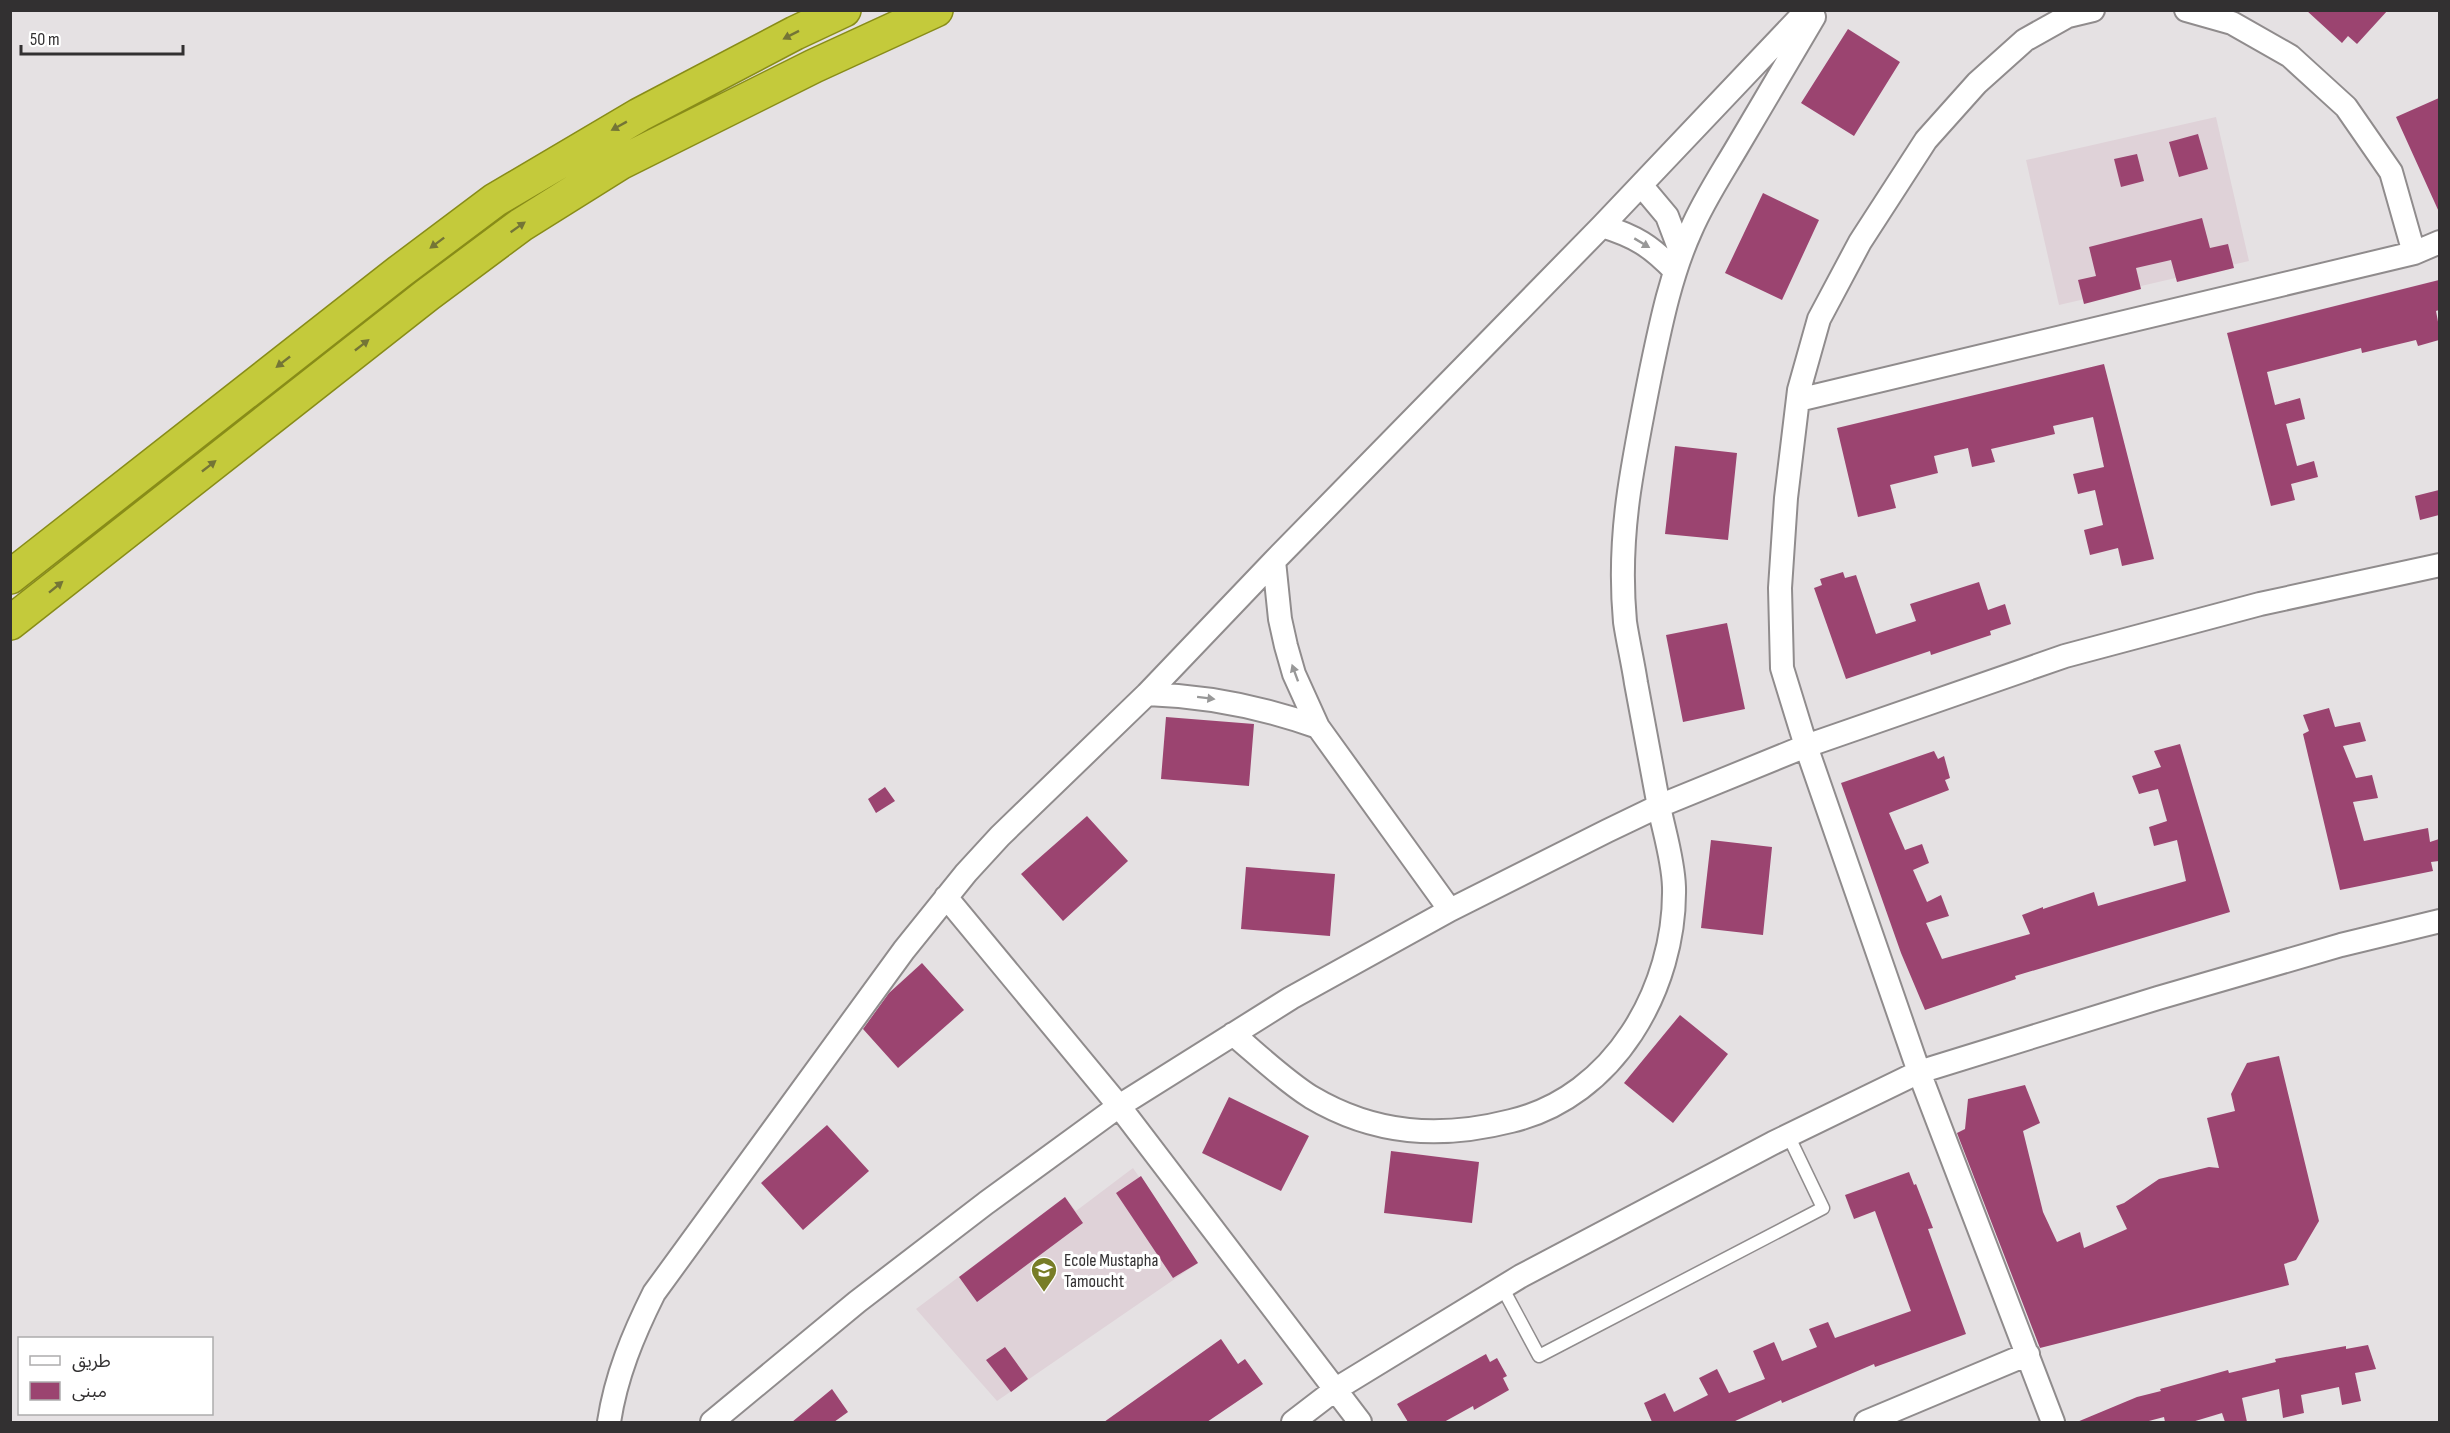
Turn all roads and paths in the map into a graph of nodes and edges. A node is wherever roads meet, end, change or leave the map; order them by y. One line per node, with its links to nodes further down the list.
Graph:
1 (844, 10): 15 (highway, one-way to 15)
2 (936, 10): 16 (highway, one-way to 2)
3 (1807, 10): 7 (street)
4 (1817, 10): 11 (street)
5 (2093, 10): 12 (street)
6 (2186, 10): 10 (street)
7 (1641, 185): 8 (street); 11 (street)
8 (1602, 226): 11 (street, one-way to 11); 13 (street)
9 (2439, 242): 10 (street)
10 (2414, 253): 12 (street)
11 (1678, 262): 20 (street)
12 (1798, 400): 19 (street)
13 (1274, 561): 17 (street); 18 (street, one-way to 13)
14 (2439, 565): 19 (street)
15 (10, 578)
16 (10, 623)
17 (1148, 694): 18 (street, one-way to 18); 21 (street)
18 (1318, 727): 22 (street)
19 (1806, 746): 20 (street); 25 (street)
20 (1659, 806): 22 (street); 24 (street)
21 (946, 897): 26 (street); 31 (street)
22 (1450, 910): 24 (street)
23 (2439, 921): 25 (street)
24 (1233, 1034): 26 (street)
25 (1919, 1072): 27 (street); 29 (street)
26 (1119, 1106): 30 (street); 32 (street)
27 (1788, 1135): 28 (street); 28 (lane)
28 (1502, 1287): 30 (street)
29 (2028, 1354): 35 (street); 36 (street)
30 (1336, 1389): 33 (street); 34 (street)
31 (609, 1422)
32 (712, 1422)
33 (1293, 1422)
34 (1360, 1422)
35 (1866, 1422)
36 (2053, 1422)

